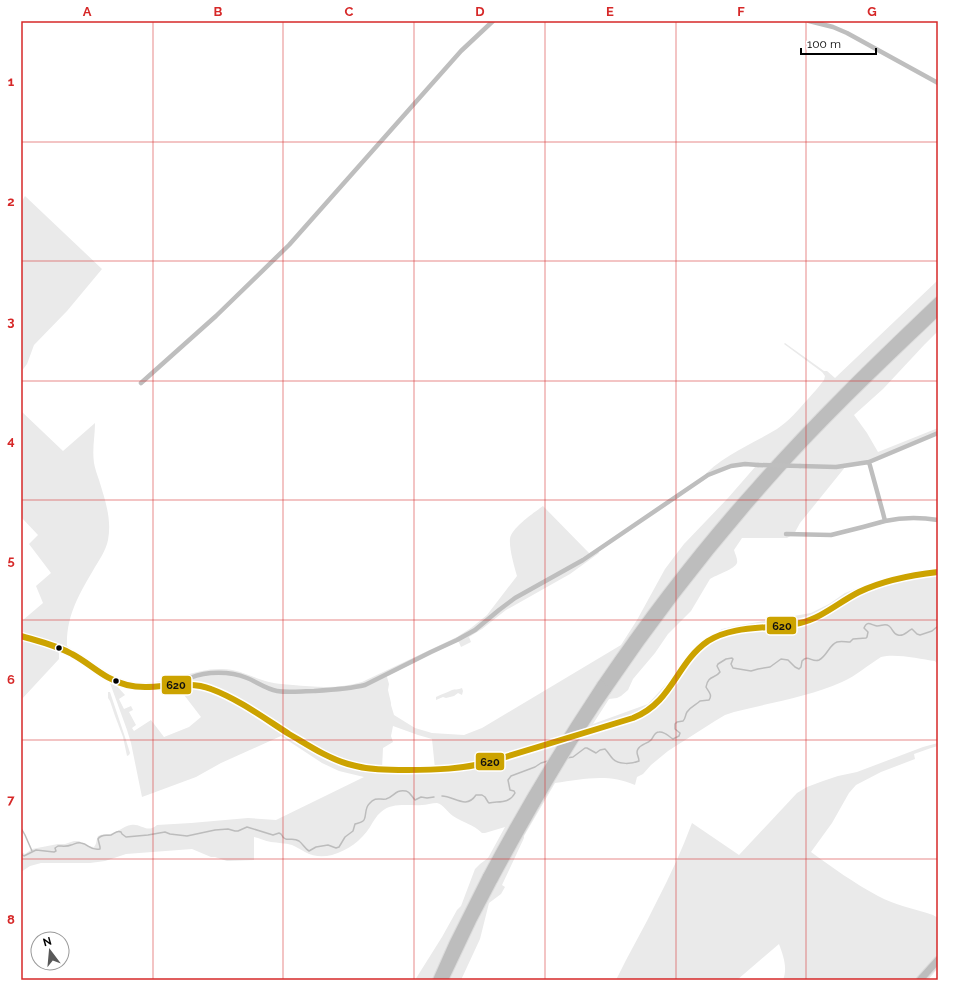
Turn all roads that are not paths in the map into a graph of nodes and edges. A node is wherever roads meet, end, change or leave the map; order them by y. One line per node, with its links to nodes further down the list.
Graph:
1 (493, 21): 6 (street)
2 (809, 21): 3 (street)
3 (938, 83)
4 (938, 301): 15 (highway)
5 (938, 311): 15 (highway)
6 (141, 383)
7 (938, 433): 8 (street)
8 (869, 462): 10 (street); 14 (street, bridge)
9 (938, 520): 10 (street)
10 (885, 521): 11 (street)
11 (786, 534)
12 (938, 572): 14 (street)
13 (21, 636): 14 (street)
14 (180, 686)
15 (604, 687): 16 (highway, bridge)
16 (490, 877): 18 (highway); 19 (highway)
17 (938, 960): 20 (main road)
18 (437, 980)
19 (444, 980)
20 (920, 980)

